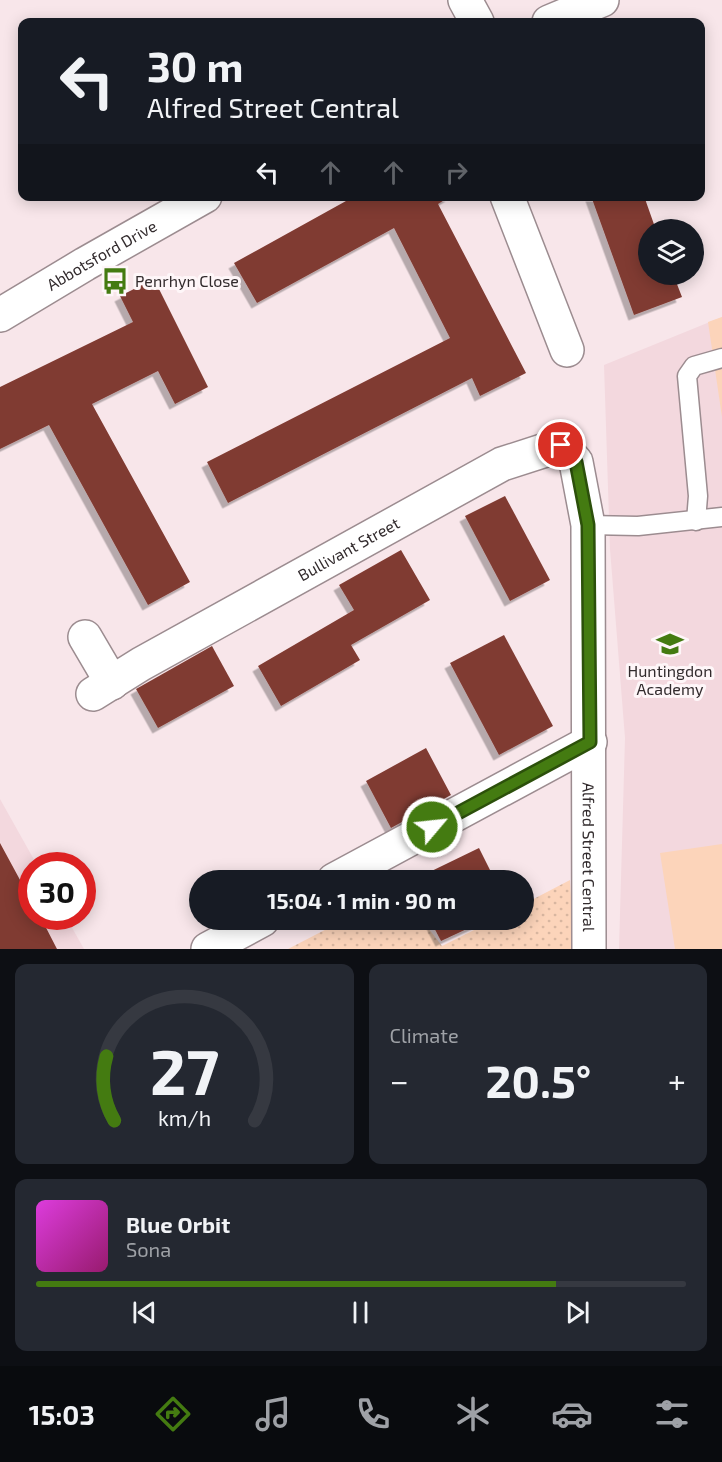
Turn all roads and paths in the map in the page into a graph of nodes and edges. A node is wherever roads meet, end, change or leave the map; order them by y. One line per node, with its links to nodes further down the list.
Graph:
1 (465, 0): 3 (street)
2 (602, 0): 4 (street)
3 (475, 18)
4 (559, 18)
5 (197, 201): 7 (street, Abbotsford Drive)
6 (509, 201): 8 (street)
7 (0, 315)
8 (567, 350)
9 (722, 358): 12 (lane)
10 (579, 476): 13 (street, Alfred Street Central); 14 (street, Bullivant Street)
11 (722, 517): 12 (lane)
12 (696, 520): 13 (lane)
13 (588, 525): 15 (street, Alfred Street Central)
14 (86, 637)
15 (590, 742): 16 (street); 19 (street, Alfred Street Central)
16 (353, 870)
17 (243, 930): 18 (street)
18 (208, 949)
19 (589, 949)

